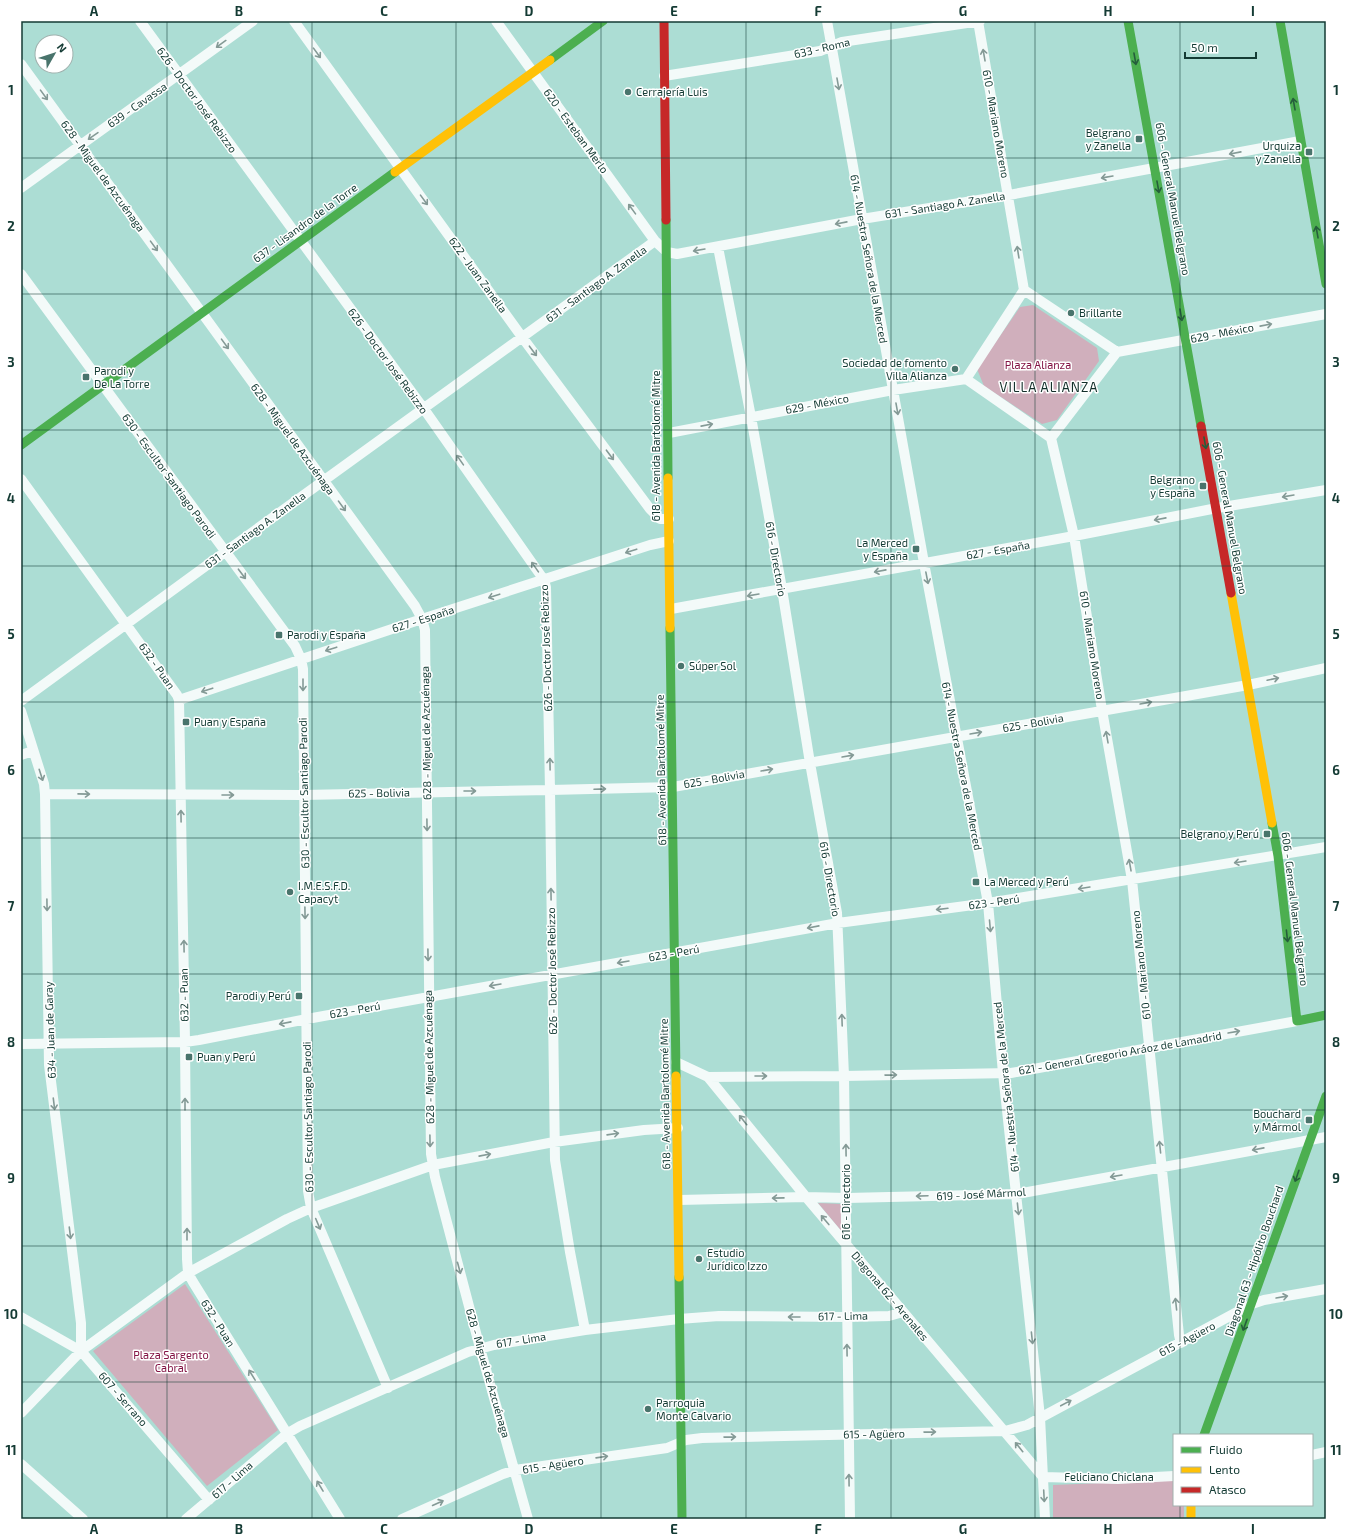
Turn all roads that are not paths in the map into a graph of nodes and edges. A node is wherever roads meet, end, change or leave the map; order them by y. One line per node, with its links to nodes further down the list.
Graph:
1 (140, 21): 14 (street, 626 - Doctor José Rebizzo)
2 (253, 21): 14 (street, 639 - Cavassa, one-way to 14)
3 (294, 21): 18 (street, 622 - Juan Zanella, one-way to 18)
4 (496, 21): 13 (street, 620 - Esteban Merlo)
5 (603, 21): 13 (street, 637 - Lisandro de la Torre)
6 (664, 21): 15 (street, 618 - Avenida Bartolomé Mitre)
7 (827, 21): 11 (street, 614 - Nuestra Señora de la Merced)
8 (979, 21): 11 (street, 633 - Roma); 21 (street, 610 - Mariano Moreno, one-way to 8)
9 (1128, 21): 19 (street, 606 - General Manuel Belgrano, one-way to 19)
10 (1280, 21): 16 (street, one-way to 10)
11 (831, 46): 15 (street, 633 - Roma); 22 (street, 614 - Nuestra Señora de la Merced, one-way to 22)
12 (21, 64): 17 (street, 628 - Miguel de Azcuénaga, one-way to 17)
13 (533, 71): 18 (street, 637 - Lisandro de la Torre); 24 (street, 620 - Esteban Merlo, one-way to 13)
14 (179, 75): 17 (street, 639 - Cavassa, one-way to 17); 23 (street, 626 - Doctor José Rebizzo)
15 (664, 76): 26 (street, 618 - Avenida Bartolomé Mitre)
16 (1300, 141): 19 (street, 631 - Santiago A. Zanella, one-way to 19); 28 (street, one-way to 16)
17 (80, 145): 20 (street, 639 - Cavassa); 30 (street, 628 - Miguel de Azcuénaga, one-way to 30)
18 (401, 168): 23 (street, 637 - Lisandro de la Torre); 32 (street, 622 - Juan Zanella, one-way to 32)
19 (1155, 168): 21 (street, 631 - Santiago A. Zanella, one-way to 21); 33 (street, 606 - General Manuel Belgrano, one-way to 33)
20 (21, 188)
21 (1008, 195): 22 (street, 631 - Santiago A. Zanella); 29 (street, 610 - Mariano Moreno, one-way to 21)
22 (862, 219): 25 (street, 631 - Santiago A. Zanella, one-way to 25); 37 (street, 614 - Nuestra Señora de la Merced)
23 (300, 241): 30 (street, 637 - Lisandro de la Torre); 38 (street, 626 - Doctor José Rebizzo)
24 (655, 241): 26 (street, 631 - Santiago A. Zanella); 32 (street, 631 - Santiago A. Zanella)
25 (718, 247): 26 (street, 631 - Santiago A. Zanella, one-way to 26); 39 (street, 616 - Directorio)
26 (666, 252): 40 (street, 618 - Avenida Bartolomé Mitre)
27 (21, 274): 36 (street, 630 - Escultor Santiago Parodi)
28 (1326, 284)
29 (1024, 290): 34 (street); 35 (street)
30 (202, 312): 36 (street, 637 - Lisandro de la Torre); 44 (street, 628 - Miguel de Azcuénaga, one-way to 44)
31 (1326, 314): 33 (street, 629 - México, one-way to 31)
32 (522, 337): 38 (street, 631 - Santiago A. Zanella); 47 (street, 622 - Juan Zanella, one-way to 47)
33 (1186, 340): 34 (street, 629 - México); 46 (street, 606 - General Manuel Belgrano, one-way to 46)
34 (1117, 352): 41 (street)
35 (966, 379): 37 (street, 629 - México); 41 (street)
36 (102, 386): 42 (street, 637 - Lisandro de la Torre); 50 (street, 630 - Escultor Santiago Parodi)
37 (893, 390): 39 (street, 629 - México); 51 (street, 614 - Nuestra Señora de la Merced, one-way to 51)
38 (424, 409): 44 (street, 631 - Santiago A. Zanella); 52 (street, 626 - Doctor José Rebizzo, one-way to 38)
39 (751, 417): 40 (street, 629 - México, one-way to 39); 53 (street, 616 - Directorio)
40 (669, 433): 47 (street, 618 - Avenida Bartolomé Mitre)
41 (1051, 438): 48 (street, 610 - Mariano Moreno)
42 (21, 445)
43 (21, 479): 56 (street, 632 - Puan)
44 (323, 481): 50 (street, 631 - Santiago A. Zanella); 55 (street, 628 - Miguel de Azcuénaga, one-way to 55)
45 (1326, 490): 46 (street, 627 - España, one-way to 46)
46 (1217, 508): 48 (street, 627 - España, one-way to 48); 59 (street, 606 - General Manuel Belgrano)
47 (669, 519): 49 (street, 618 - Avenida Bartolomé Mitre)
48 (1074, 536): 51 (street, 627 - España); 62 (street, 610 - Mariano Moreno)
49 (669, 542): 52 (street, 627 - España, one-way to 52); 54 (street, 618 - Avenida Bartolomé Mitre)
50 (225, 552): 56 (street, 631 - Santiago A. Zanella); 57 (street, 630 - Escultor Santiago Parodi, one-way to 57)
51 (924, 563): 53 (street, 627 - España, one-way to 53); 64 (street, 614 - Nuestra Señora de la Merced, one-way to 64)
52 (544, 580): 55 (street, 627 - España, one-way to 55); 69 (street, 626 - Doctor José Rebizzo, one-way to 52)
53 (782, 589): 54 (street, 627 - España, one-way to 54); 67 (street, 616 - Directorio)
54 (671, 609): 68 (street, 618 - Avenida Bartolomé Mitre)
55 (422, 619): 57 (street, 627 - España, one-way to 57); 70 (street, 628 - Miguel de Azcuénaga)
56 (126, 623): 60 (street, 632 - Puan); 61 (street, 631 - Santiago A. Zanella)
57 (301, 659): 60 (street, 627 - España, one-way to 60); 73 (street, 630 - Escultor Santiago Parodi, one-way to 73)
58 (1326, 668): 59 (street, 625 - Bolivia, one-way to 58)
59 (1248, 685): 62 (street, 625 - Bolivia, one-way to 59); 75 (street, 606 - General Manuel Belgrano)
60 (179, 700): 72 (street, 632 - Puan)
61 (21, 701)
62 (1102, 710): 64 (street, 625 - Bolivia, one-way to 62); 76 (street, 610 - Mariano Moreno, one-way to 62)
63 (21, 711): 65 (street, 634 - Juan de Garay)
64 (957, 736): 67 (street, 625 - Bolivia, one-way to 64); 77 (street, 614 - Nuestra Señora de la Merced)
65 (33, 751): 66 (street); 71 (street, 634 - Juan de Garay, one-way to 71)
66 (21, 755)
67 (810, 763): 68 (street, 625 - Bolivia, one-way to 67); 78 (street, 616 - Directorio)
68 (673, 787): 69 (street, 625 - Bolivia, one-way to 68); 79 (street, 618 - Avenida Bartolomé Mitre)
69 (550, 790): 70 (street, 625 - Bolivia, one-way to 69); 80 (street, 626 - Doctor José Rebizzo, one-way to 69)
70 (426, 791): 73 (street, 625 - Bolivia); 81 (street, 628 - Miguel de Azcuénaga, one-way to 81)
71 (45, 794): 72 (street, 625 - Bolivia, one-way to 72); 87 (street, 634 - Juan de Garay, one-way to 87)
72 (181, 795): 73 (street, 625 - Bolivia, one-way to 73); 85 (street, 632 - Puan, one-way to 72)
73 (303, 795): 83 (street, 630 - Escultor Santiago Parodi, one-way to 83)
74 (1326, 847): 75 (street, 623 - Perú)
75 (1278, 856): 76 (street, 623 - Perú, one-way to 76); 84 (street, 606 - General Manuel Belgrano, one-way to 84)
76 (1132, 880): 77 (street, 623 - Perú, one-way to 77); 88 (street, 610 - Mariano Moreno)
77 (988, 903): 78 (street, 623 - Perú, one-way to 78); 90 (street, 614 - Nuestra Señora de la Merced, one-way to 90)
78 (838, 923): 79 (street, 623 - Perú, one-way to 79); 91 (street, 616 - Directorio, one-way to 78)
79 (675, 953): 80 (street, 623 - Perú, one-way to 80); 89 (street, 618 - Avenida Bartolomé Mitre)
80 (553, 975): 81 (street, 623 - Perú, one-way to 81); 97 (street, 626 - Doctor José Rebizzo)
81 (429, 996): 83 (street, 623 - Perú); 98 (street, 628 - Miguel de Azcuénaga, one-way to 98)
82 (1326, 1015): 84 (street, 621 - General Gregorio Aráoz de Lamadrid)
83 (306, 1019): 85 (street, 623 - Perú, one-way to 85); 104 (street, 630 - Escultor Santiago Parodi)
84 (1297, 1021): 88 (street, 621 - General Gregorio Aráoz de Lamadrid, one-way to 84)
85 (185, 1042): 87 (street, 623 - Perú); 106 (street, 632 - Puan, one-way to 85)
86 (21, 1044): 87 (street, 623 - Perú)
87 (49, 1044): 116 (street, 634 - Juan de Garay, one-way to 116)
88 (1150, 1047): 90 (street, 621 - General Gregorio Aráoz de Lamadrid); 99 (street, 610 - Mariano Moreno, one-way to 88)
89 (676, 1062): 92 (street, 621 - General Gregorio Aráoz de Lamadrid); 94 (street, 618 - Avenida Bartolomé Mitre)
90 (1003, 1073): 91 (street, 621 - General Gregorio Aráoz de Lamadrid, one-way to 90); 100 (street, 614 - Nuestra Señora de la Merced)
91 (844, 1076): 92 (street, 621 - General Gregorio Aráoz de Lamadrid, one-way to 91); 102 (street, 616 - Directorio, one-way to 91)
92 (708, 1077): 101 (street, Diagonal 62 - Arenales, one-way to 92)
93 (1326, 1096): 96 (street, Diagonal 63 - Hipólito Bouchard)
94 (678, 1128): 97 (street, one-way to 94); 103 (street, 618 - Avenida Bartolomé Mitre)
95 (1326, 1137): 96 (street, 619 - José Mármol)
96 (1310, 1139): 99 (street, 619 - José Mármol, one-way to 99); 108 (street, Diagonal 63 - Hipólito Bouchard, one-way to 108)
97 (554, 1142): 98 (street, one-way to 97); 113 (street, 626 - Doctor José Rebizzo)
98 (433, 1165): 104 (street); 115 (street, 628 - Miguel de Azcuénaga, one-way to 115)
99 (1162, 1167): 100 (street, 619 - José Mármol, one-way to 100); 114 (street, 610 - Mariano Moreno, one-way to 99)
100 (1017, 1194): 102 (street, 619 - José Mármol, one-way to 102); 119 (street, 614 - Nuestra Señora de la Merced, one-way to 119)
101 (806, 1197): 102 (street, 619 - José Mármol); 103 (street, 619 - José Mármol, one-way to 103); 105 (street, Diagonal 62 - Arenales, one-way to 101)
102 (847, 1198): 105 (street, 616 - Directorio)
103 (679, 1200): 112 (street, 618 - Avenida Bartolomé Mitre)
104 (311, 1208): 106 (street); 117 (street, 630 - Escultor Santiago Parodi, one-way to 117)
105 (846, 1244): 109 (street, Diagonal 62 - Arenales); 111 (street, 616 - Directorio)
106 (188, 1273): 116 (street); 121 (street, 632 - Puan, one-way to 106)
107 (1326, 1289): 108 (street, 615 - Agüero, one-way to 107)
108 (1252, 1304): 114 (street, 615 - Agüero); 123 (street, Diagonal 63 - Hipólito Bouchard, one-way to 123)
109 (903, 1312): 111 (street, 617 - Lima); 120 (street, Diagonal 62 - Arenales)
110 (21, 1317): 116 (street, 607 - Serrano)
111 (847, 1317): 112 (street, 617 - Lima, one-way to 112); 122 (street, 616 - Directorio, one-way to 111)
112 (679, 1319): 113 (street, 617 - Lima); 124 (street, 618 - Avenida Bartolomé Mitre)
113 (585, 1330): 115 (street, 617 - Lima)
114 (1182, 1343): 119 (street, 615 - Agüero, one-way to 114)
115 (480, 1348): 117 (street, 617 - Lima); 128 (street, 628 - Miguel de Azcuénaga)
116 (81, 1351): 118 (street); 131 (street, 607 - Serrano)
117 (388, 1388): 121 (street, 617 - Lima)
118 (21, 1413)
119 (1040, 1417): 120 (street, 615 - Agüero); 130 (street, 614 - Nuestra Señora de la Merced)
120 (1005, 1431): 122 (street, 615 - Agüero, one-way to 120); 130 (street, Diagonal 62 - Arenales, one-way to 120)
121 (288, 1433): 131 (street, 617 - Lima); 135 (street, 632 - Puan, one-way to 121)
122 (849, 1434): 124 (street, 615 - Agüero, one-way to 122); 139 (street, 616 - Directorio, one-way to 122)
123 (1204, 1434)
124 (680, 1442): 128 (street, 615 - Agüero, one-way to 124); 138 (street, 618 - Avenida Bartolomé Mitre)
125 (1326, 1452): 126 (street)
126 (1313, 1455)
127 (21, 1464): 133 (street)
128 (515, 1470): 136 (street, 615 - Agüero, one-way to 128); 137 (street, 628 - Miguel de Azcuénaga)
129 (1173, 1476): 130 (street, Feliciano Chiclana)
130 (1043, 1477): 140 (street, 614 - Nuestra Señora de la Merced, one-way to 140)
131 (209, 1500): 134 (street, 617 - Lima)
132 (1191, 1506): 141 (street)
133 (83, 1519)
134 (186, 1519)
135 (340, 1519)
136 (402, 1519)
137 (528, 1519)
138 (682, 1519)
139 (850, 1519)
140 (1045, 1519)
141 (1191, 1519)

